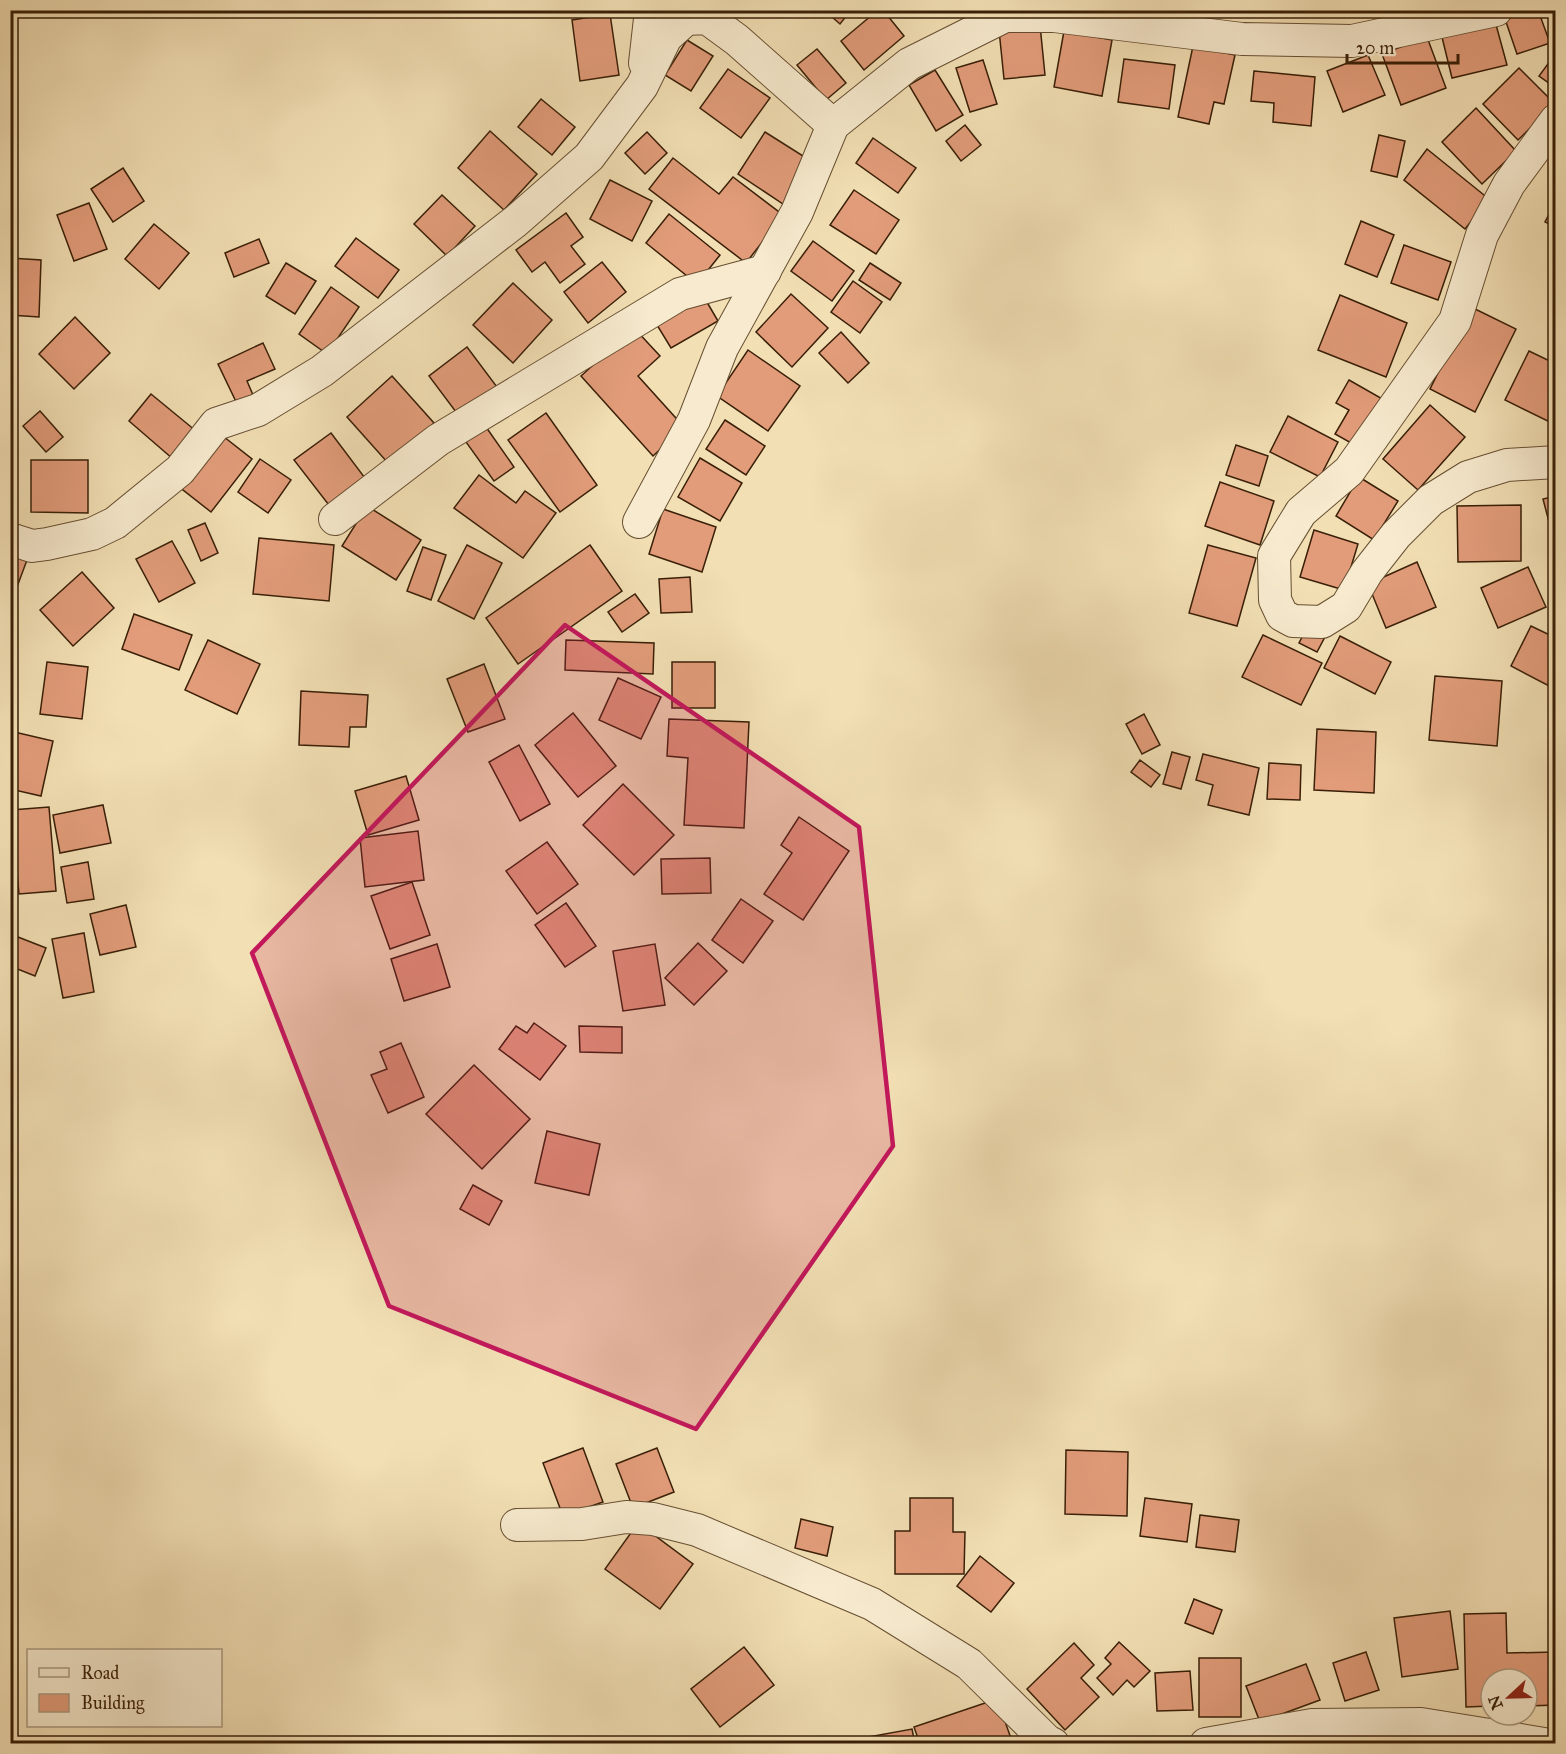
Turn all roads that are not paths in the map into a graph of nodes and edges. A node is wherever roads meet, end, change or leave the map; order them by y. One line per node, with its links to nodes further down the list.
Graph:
1 (651, 10): 3 (street)
2 (1496, 10): 5 (street)
3 (642, 86): 5 (street); 10 (street)
4 (1556, 120): 7 (street)
5 (833, 125): 6 (street)
6 (765, 271): 8 (street); 9 (street)
7 (1556, 462)
8 (335, 519)
9 (639, 522)
10 (10, 539)
11 (517, 1525): 12 (street)
12 (1053, 1743)
13 (1206, 1743): 14 (street)
14 (1544, 1743)

